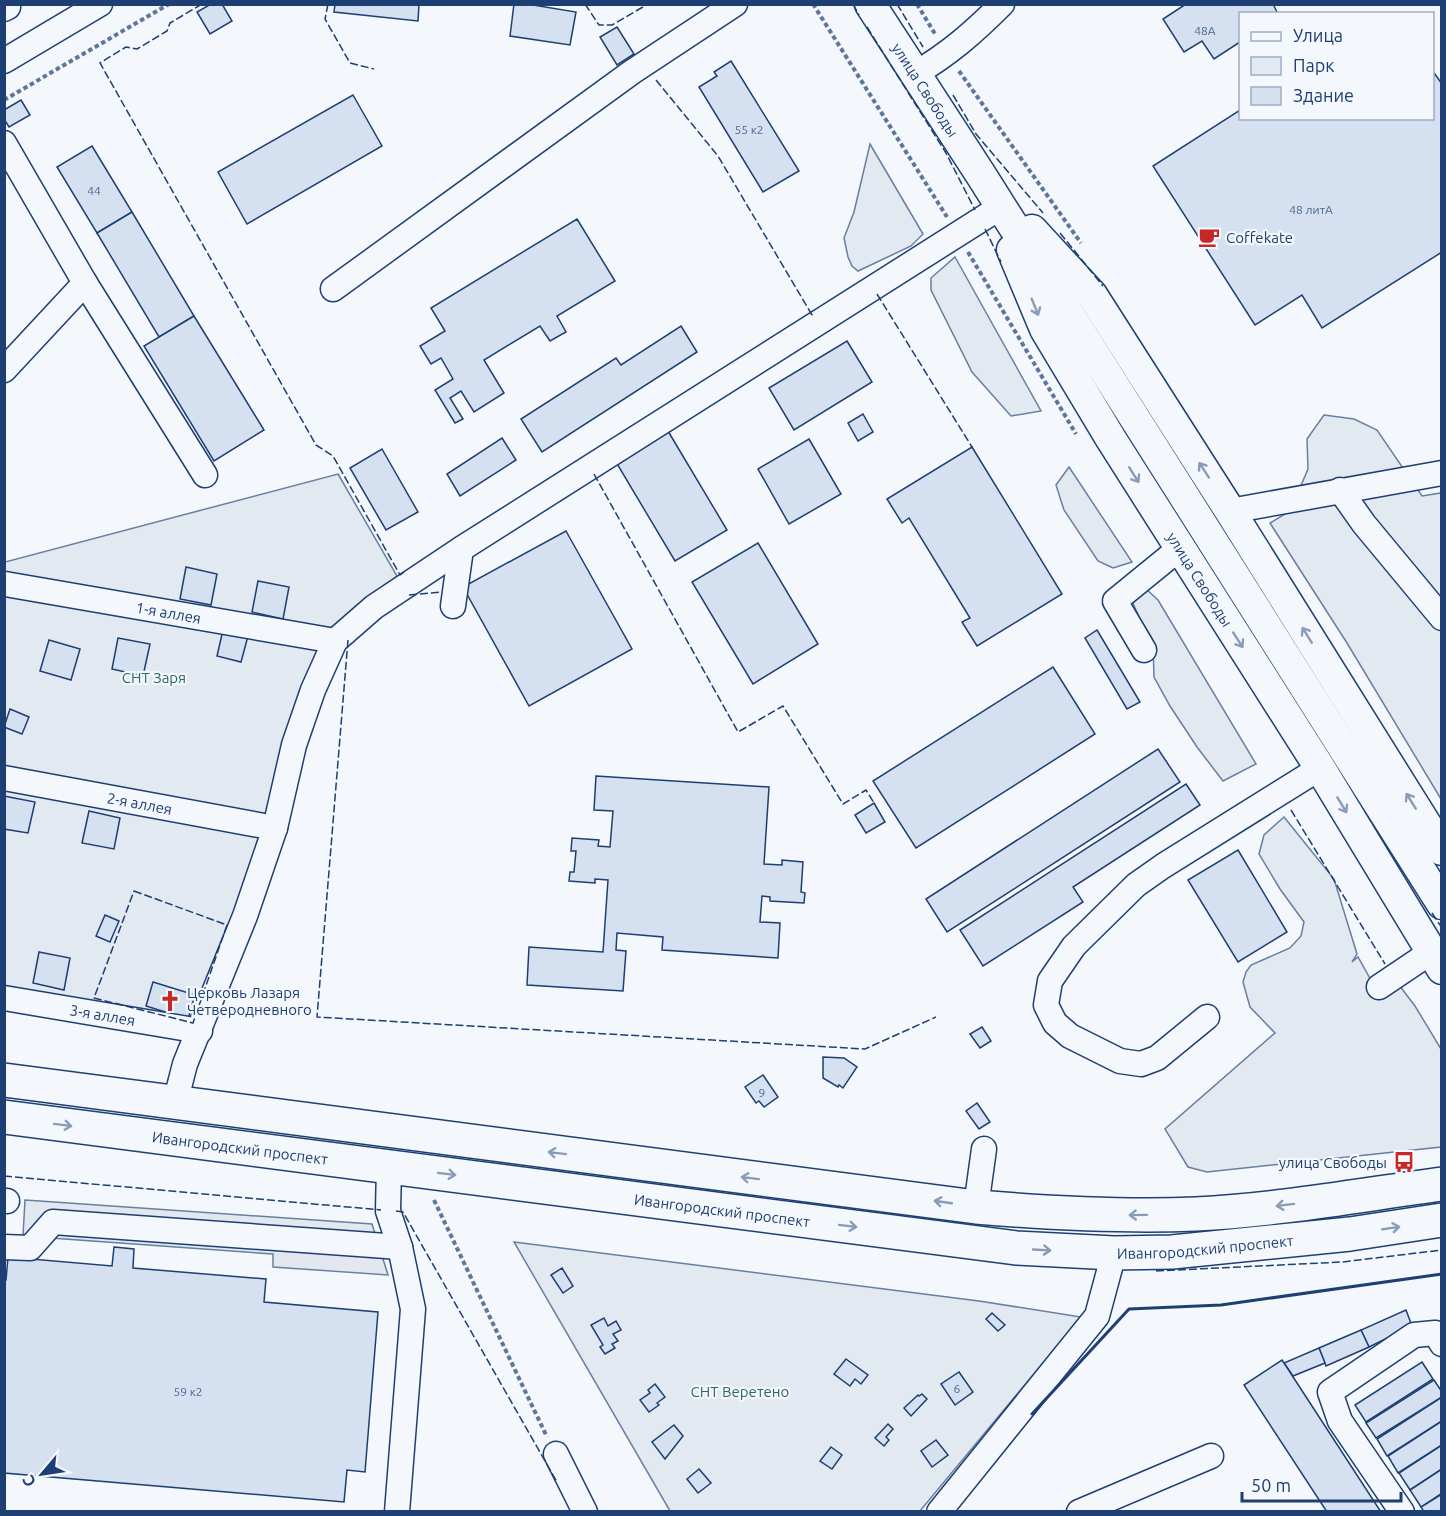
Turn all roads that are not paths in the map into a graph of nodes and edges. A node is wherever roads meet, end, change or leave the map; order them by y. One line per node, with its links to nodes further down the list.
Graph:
1 (6, 4): 6 (street)
2 (100, 4): 7 (street)
3 (735, 4): 13 (street)
4 (870, 4): 8 (main road, улица Свободы)
5 (1002, 4): 8 (street)
6 (4, 9)
7 (4, 61)
8 (915, 74): 10 (main road, улица Свободы)
9 (4, 143): 12 (street)
10 (981, 175): 11 (main road, улица Свободы); 18 (main road, улица Свободы, one-way to 10); 30 (main road, улица Свободы)
11 (996, 210): 19 (main road, улица Свободы, one-way to 19); 20 (street)
12 (86, 283): 14 (street); 16 (street)
13 (333, 289)
14 (4, 370)
15 (1442, 473): 17 (street)
16 (205, 475)
17 (1340, 490): 18 (street); 23 (street)
18 (1230, 511): 29 (main road, улица Свободы, one-way to 18)
19 (1180, 548): 25 (street); 26 (main road, улица Свободы, one-way to 26)
20 (461, 549): 22 (street); 24 (street)
21 (5, 584): 24 (street, 1-я аллея)
22 (453, 606)
23 (1442, 618)
24 (334, 641): 28 (street)
25 (1144, 650)
26 (1320, 768): 31 (main road, улица Свободы, one-way to 31); 34 (street)
27 (4, 778): 28 (street, 2-я аллея)
28 (275, 828): 35 (street)
29 (1442, 850)
30 (1442, 904)
31 (1436, 960): 32 (street)
32 (1378, 987)
33 (4, 998): 35 (street, 3-я аллея)
34 (1207, 1017)
35 (200, 1031): 37 (street)
36 (4, 1080): 37 (highway)
37 (175, 1103): 42 (highway, one-way to 37)
38 (4, 1117): 40 (highway, Ивангородский проспект, one-way to 40)
39 (984, 1149): 42 (street)
40 (389, 1167): 45 (street); 46 (highway, Ивангородский проспект, one-way to 46)
41 (1433, 1182): 42 (highway, one-way to 42)
42 (976, 1207)
43 (1438, 1222): 46 (highway, Ивангородский проспект, one-way to 43)
44 (4, 1247): 45 (street)
45 (400, 1247): 50 (street)
46 (1114, 1253): 52 (street)
47 (1442, 1344): 54 (street)
48 (556, 1454): 51 (street)
49 (1211, 1456): 53 (street)
50 (397, 1512)
51 (585, 1512)
52 (939, 1512)
53 (1079, 1512)
54 (1402, 1512)

